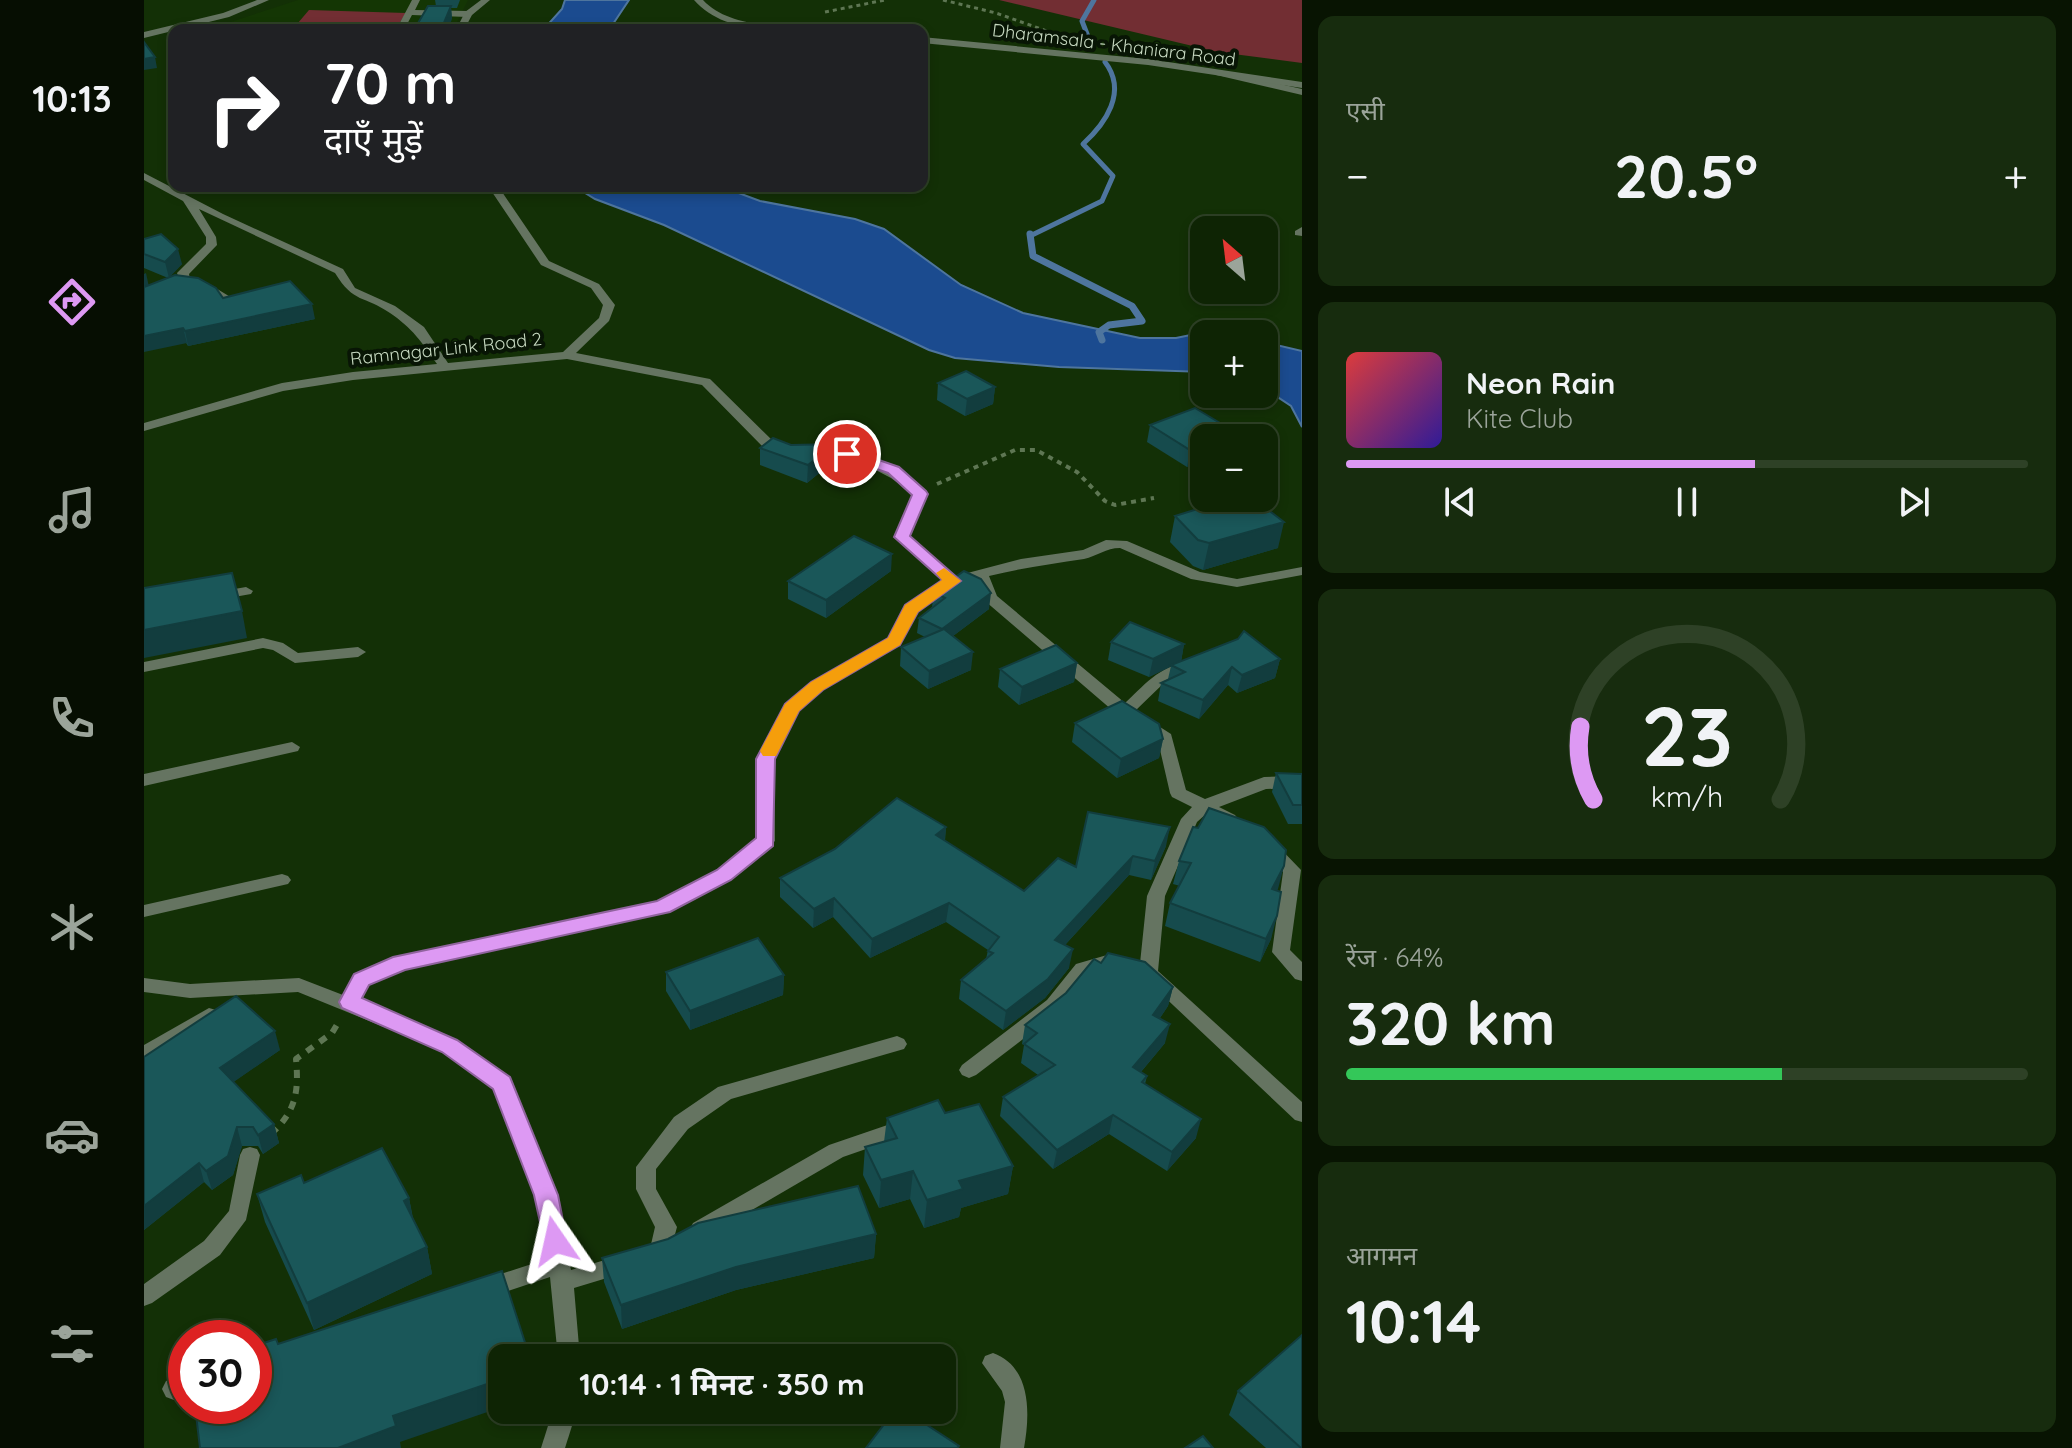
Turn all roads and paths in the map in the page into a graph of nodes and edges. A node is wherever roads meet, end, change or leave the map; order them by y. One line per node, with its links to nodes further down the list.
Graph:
1 (265, 0): 8 (street)
2 (416, 0): 6 (street)
3 (486, 0): 7 (street)
4 (698, 0): 11 (street)
5 (943, 0): 14 (path)
6 (409, 12): 7 (street); 9 (street)
7 (468, 14): 10 (street)
8 (189, 24)
9 (403, 24)
10 (463, 24)
11 (758, 24)
12 (168, 29): 13 (street)
13 (144, 35)
14 (1058, 35)
15 (928, 41): 16 (street, Dharamsala - Khaniara Road)
16 (1210, 70): 17 (street, Dharamsala - Khaniara Road); 18 (street)
17 (1302, 85)
18 (1302, 92)
19 (144, 176): 20 (street)
20 (168, 189)
21 (175, 192): 23 (street)
22 (497, 192): 27 (street, Ramnagar Link Road 2)
23 (186, 198): 24 (street); 28 (street)
24 (184, 279): 25 (street); 26 (street)
25 (171, 284)
26 (231, 301)
27 (567, 355): 28 (street, Ramnagar Link Road 2); 30 (street)
28 (444, 366): 29 (street, Ramnagar Link Road 2)
29 (144, 427)
30 (921, 494): 31 (path); 34 (street)
31 (1154, 498)
32 (1302, 571): 33 (street)
33 (981, 574): 34 (street); 40 (street)
34 (953, 581): 53 (street)
35 (246, 591): 36 (street)
36 (202, 599)
37 (358, 652): 39 (street)
38 (1201, 662): 40 (street)
39 (144, 667)
40 (1125, 712): 44 (street)
41 (292, 747): 42 (street)
42 (144, 780)
43 (1302, 782): 44 (street)
44 (1204, 806): 45 (street); 49 (street)
45 (1241, 825)
46 (1263, 841): 50 (street)
47 (282, 880): 48 (street)
48 (144, 911)
49 (1148, 973): 56 (street); 57 (street)
50 (1302, 974)
51 (144, 985): 52 (street)
52 (258, 985): 53 (street); 55 (street)
53 (349, 1002): 59 (path); 61 (street)
54 (897, 1044): 60 (street)
55 (144, 1055)
56 (969, 1070)
57 (1302, 1114)
58 (932, 1117): 60 (street)
59 (250, 1155): 62 (street)
60 (660, 1253): 61 (street)
61 (561, 1273): 63 (street); 64 (street)
62 (144, 1296)
63 (457, 1298)
64 (568, 1344)
65 (993, 1363): 68 (street)
66 (561, 1424): 67 (street)
67 (553, 1448)
68 (1012, 1448)

